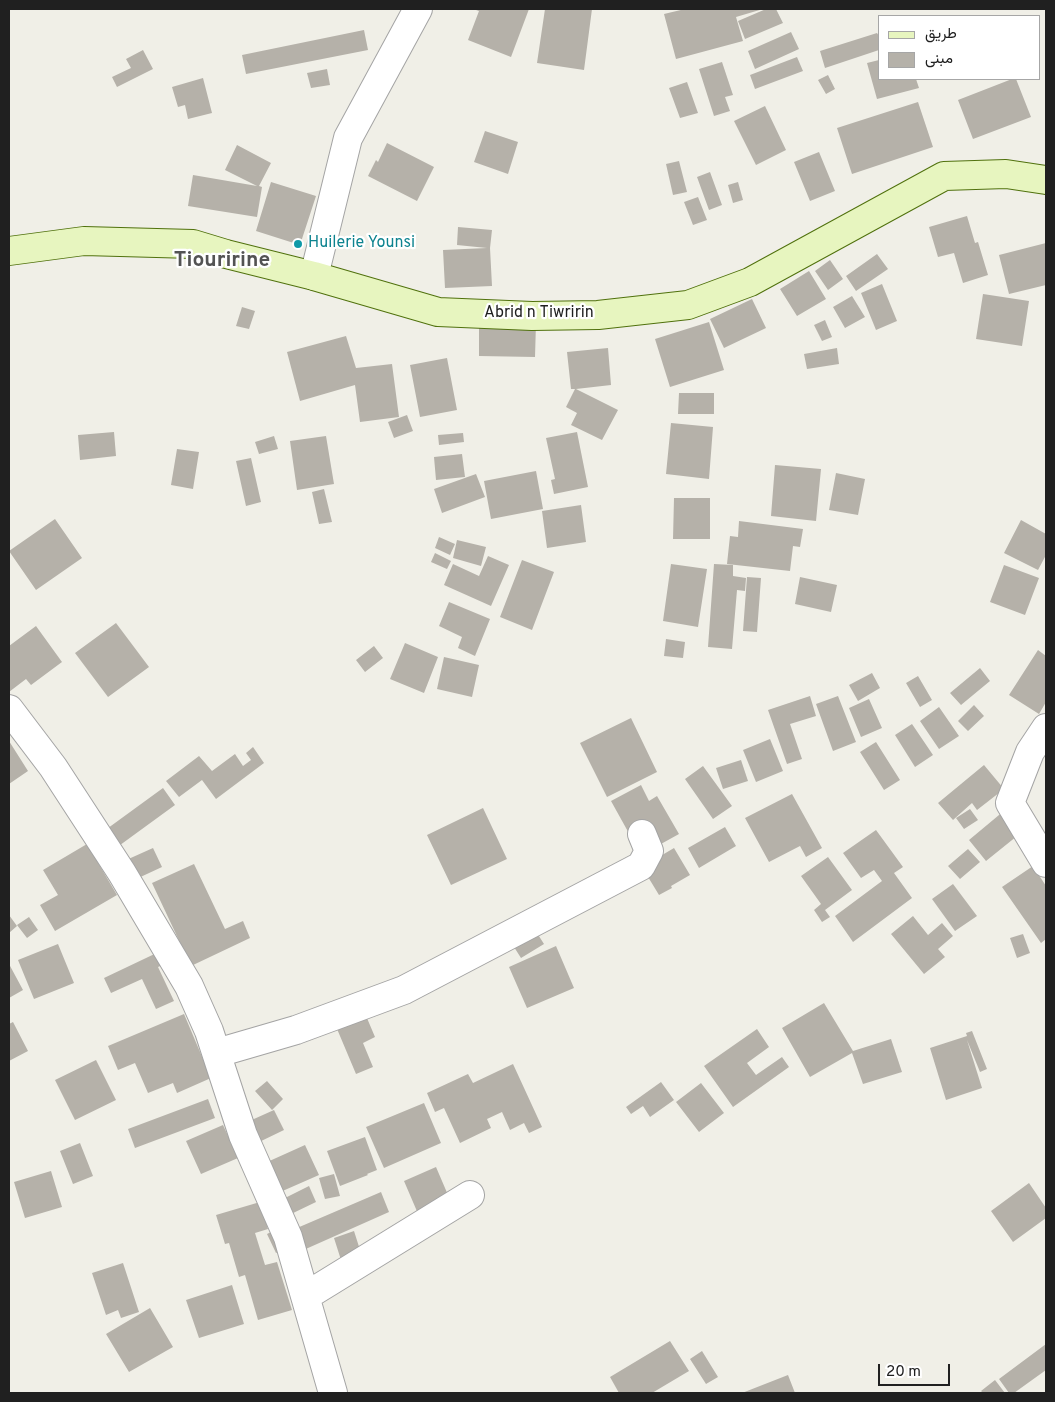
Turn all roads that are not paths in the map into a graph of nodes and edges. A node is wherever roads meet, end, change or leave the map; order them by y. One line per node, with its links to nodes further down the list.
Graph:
1 (418, 9): 4 (street)
2 (1046, 180): 4 (street, Abrid n Tiwririn)
3 (9, 251): 4 (street, Abrid n Tiwririn)
4 (314, 276)
5 (9, 709): 9 (street)
6 (1046, 728): 8 (street)
7 (642, 834): 9 (street)
8 (1046, 863)
9 (216, 1053): 11 (street)
10 (470, 1195): 11 (street)
11 (306, 1296): 12 (street)
12 (333, 1393)

